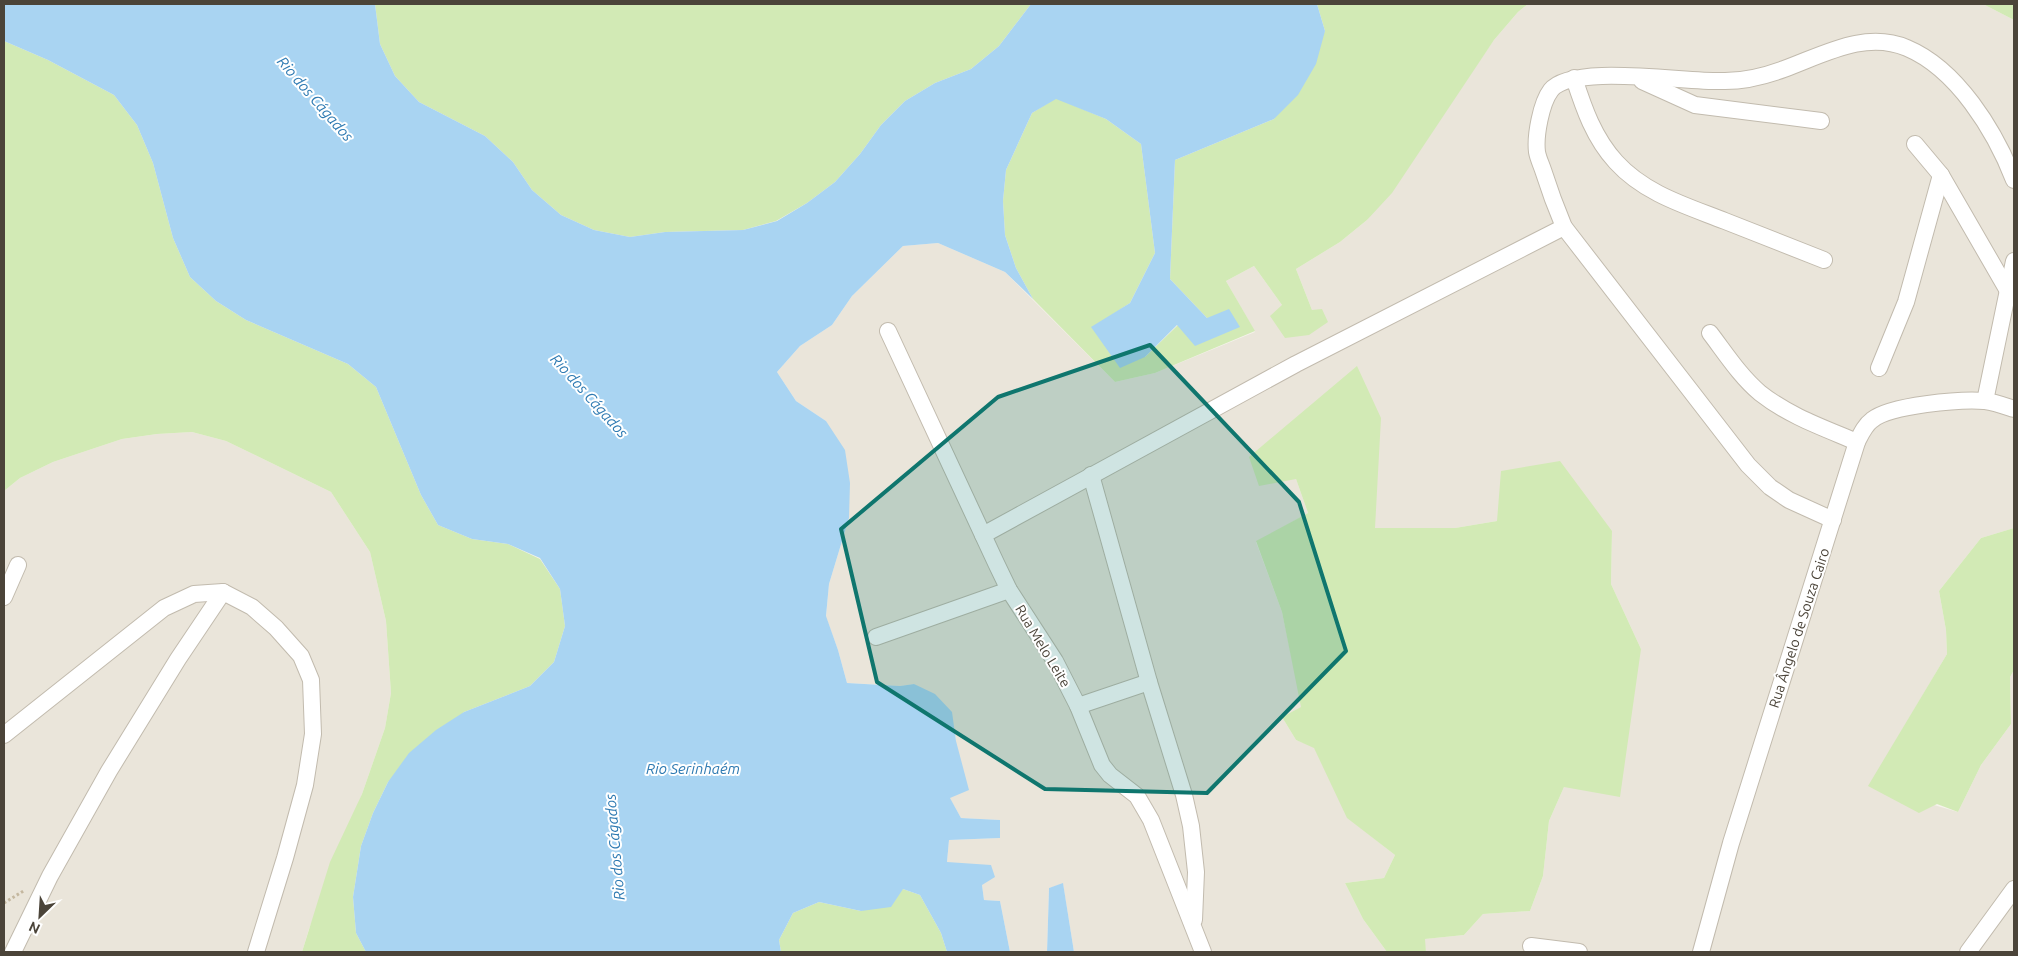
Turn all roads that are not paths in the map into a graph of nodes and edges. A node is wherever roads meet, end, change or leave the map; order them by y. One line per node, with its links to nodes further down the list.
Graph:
1 (1633, 77): 2 (street); 3 (street); 6 (street)
2 (1574, 78): 7 (street); 8 (street)
3 (1821, 121)
4 (1914, 144): 5 (street)
5 (1941, 175): 10 (street); 13 (street)
6 (2014, 180)
7 (1564, 227): 17 (street); 18 (street)
8 (1824, 260)
9 (2014, 261): 10 (street)
10 (2008, 290): 14 (street)
11 (888, 331): 19 (street, Rua Melo Leite)
12 (1710, 333): 16 (street)
13 (1879, 368)
14 (1985, 401): 15 (street, Rua Ângelo de Souza Cairo); 16 (street, Rua Ângelo de Souza Cairo)
15 (2014, 409)
16 (1857, 442): 18 (street, Rua Ângelo de Souza Cairo)
17 (1091, 475): 19 (street); 25 (street)
18 (1833, 520): 35 (street, Rua Ângelo de Souza Cairo)
19 (983, 535): 21 (street, Rua Melo Leite)
20 (18, 565): 23 (street)
21 (1010, 590): 24 (street); 26 (street, Rua Melo Leite)
22 (222, 592): 27 (street); 31 (street); 32 (street)
23 (4, 597)
24 (876, 637)
25 (1149, 682): 26 (street); 29 (street)
26 (1078, 706): 29 (street, Rua Melo Leite)
27 (4, 734)
28 (2014, 889): 36 (street)
29 (1194, 927): 33 (street, Rua Melo Leite)
30 (1531, 946): 34 (street)
31 (13, 952)
32 (256, 952)
33 (1203, 952)
34 (1579, 952)
35 (1701, 952)
36 (1968, 952)

